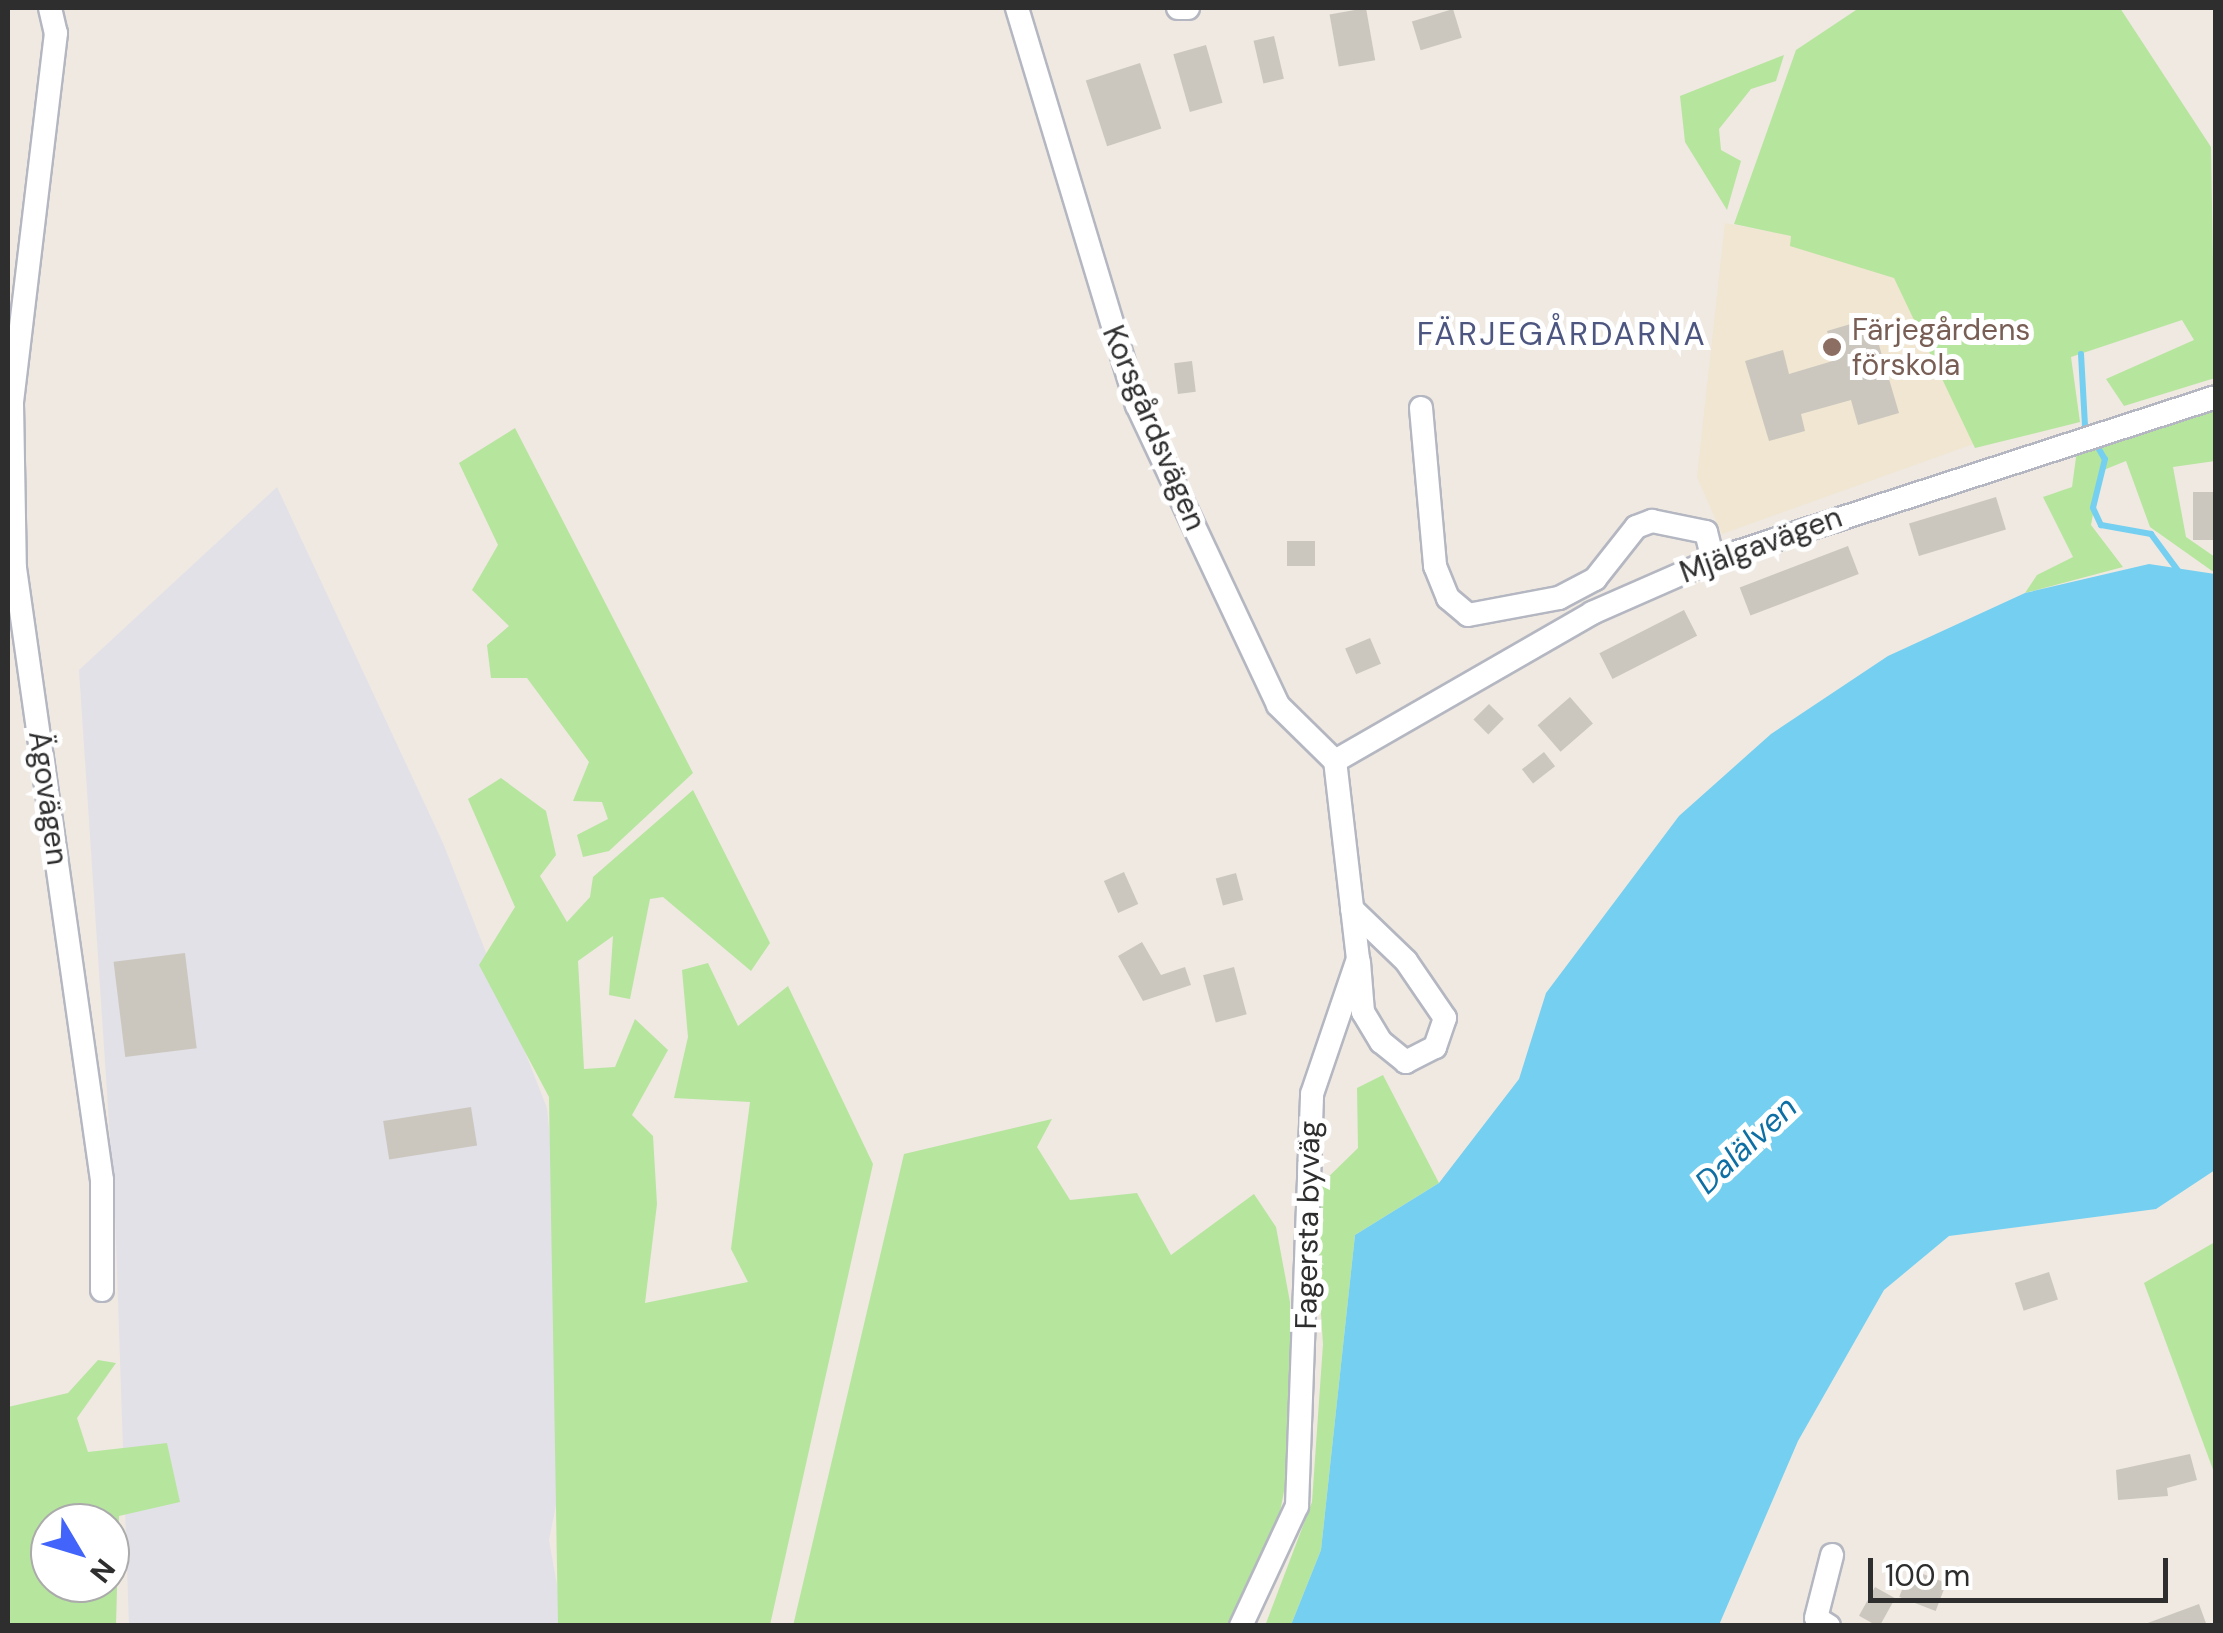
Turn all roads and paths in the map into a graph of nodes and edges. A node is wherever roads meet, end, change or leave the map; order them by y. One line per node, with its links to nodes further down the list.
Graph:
1 (50, 8): 11 (street, Ägovägen)
2 (1017, 8): 8 (street, Korsgårdsvägen)
3 (1178, 8): 4 (street)
4 (1188, 8)
5 (2216, 397): 7 (street, Mjälgavägen)
6 (1421, 408): 7 (street)
7 (1713, 560): 8 (street, Mjälgavägen)
8 (1335, 761): 9 (street, Fagersta byväg)
9 (1352, 909): 10 (street, Fagersta byväg); 10 (street)
10 (1358, 958): 13 (street, Fagersta byväg)
11 (102, 1290)
12 (1832, 1555): 14 (street)
13 (1241, 1626)
14 (1828, 1626)

